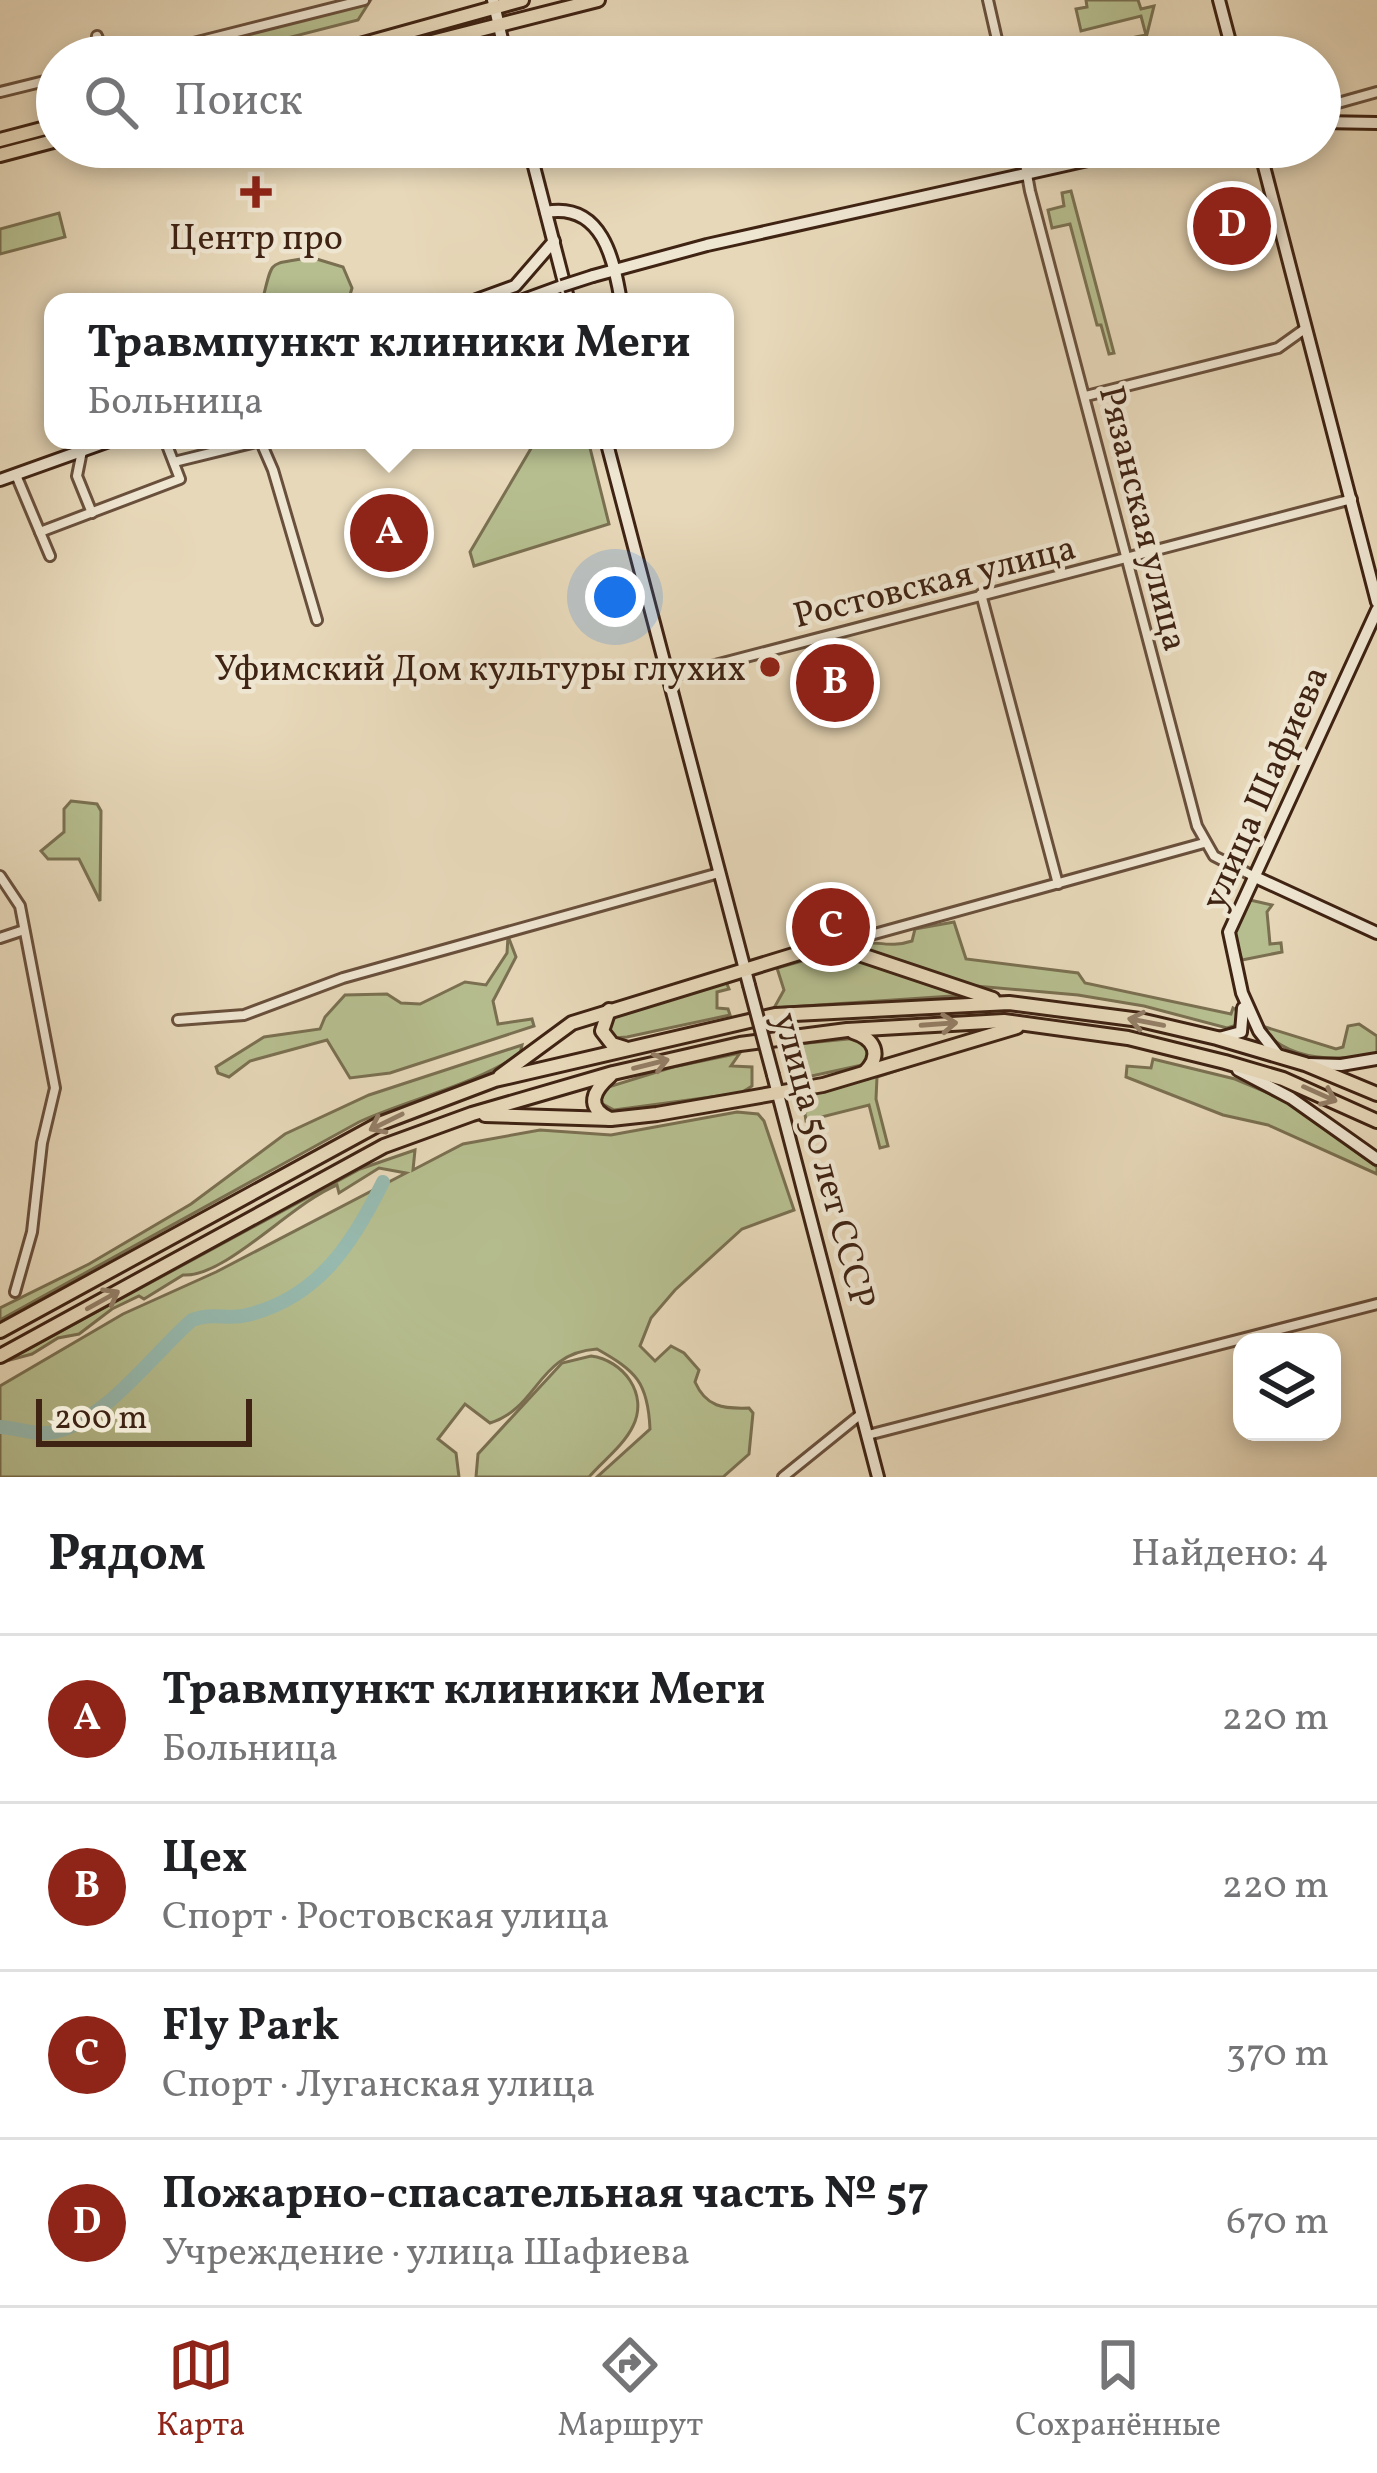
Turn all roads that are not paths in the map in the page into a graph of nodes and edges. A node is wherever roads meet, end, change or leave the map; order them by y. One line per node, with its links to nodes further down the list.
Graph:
1 (364, 0): 8 (street)
2 (522, 0): 6 (main road)
3 (598, 0): 7 (main road)
4 (988, 0): 12 (street)
5 (1219, 0): 13 (main road)
6 (494, 4): 7 (main road); 9 (main road)
7 (499, 26): 10 (main road); 11 (main road)
8 (222, 36)
9 (387, 36)
10 (458, 36)
11 (501, 36)
12 (996, 36)
13 (1228, 36)
14 (36, 83): 15 (street)
15 (0, 92)
16 (1377, 92): 17 (street)
17 (1341, 102)
18 (1341, 122): 19 (main road)
19 (1377, 123)
20 (36, 131): 21 (main road)
21 (0, 140)
22 (36, 146): 23 (main road)
23 (0, 155)
24 (534, 168): 29 (main road)
25 (1027, 168): 28 (street, Рязанская улица)
26 (1054, 168): 28 (main road)
27 (1265, 168): 36 (main road, улица Шафиева)
28 (1028, 174): 31 (main road); 37 (street, Рязанская улица)
29 (546, 212): 30 (main road); 31 (main road)
30 (554, 241): 32 (main road); 34 (main road)
31 (616, 269): 33 (main road, bridge); 35 (main road)
32 (496, 293)
33 (544, 293)
34 (567, 293)
35 (620, 293)
36 (1307, 328): 37 (street); 47 (main road, улица Шафиева)
37 (1086, 396): 51 (street, Рязанская улица)
38 (87, 449): 43 (main road)
39 (168, 449): 44 (street)
40 (224, 449): 44 (street)
41 (264, 449): 54 (street)
42 (608, 449): 57 (main road, улица 50 лет СССР)
43 (82, 451): 45 (main road); 48 (street)
44 (173, 462): 48 (street)
45 (16, 475): 46 (main road); 49 (street)
46 (0, 480)
47 (1352, 499): 51 (street, Ростовская улица); 53 (main road, улица Шафиева)
48 (92, 513): 49 (street)
49 (40, 532): 50 (street)
50 (50, 556)
51 (1128, 559): 52 (street, Ростовская улица); 58 (street, Рязанская улица)
52 (981, 594): 57 (street, Ростовская улица); 62 (street)
53 (1377, 606): 55 (main road, улица Шафиева)
54 (317, 620)
55 (1364, 638): 56 (main road); 61 (main road, улица Шафиева)
56 (1377, 645)
57 (669, 677): 59 (main road, улица 50 лет СССР)
58 (1204, 843): 61 (street); 62 (street)
59 (719, 873): 67 (main road, улица 50 лет СССР); 71 (street)
60 (0, 876): 63 (street)
61 (1252, 876): 64 (main road); 68 (main road, улица Шафиева)
62 (1058, 884): 66 (street)
63 (24, 930): 65 (street); 89 (street)
64 (1377, 933)
65 (0, 938)
66 (838, 944): 67 (main road); 69 (main road)
67 (744, 968): 70 (main road); 83 (main road, улица 50 лет СССР, bridge)
68 (1242, 993): 74 (main road); 76 (main road, улица Шафиева)
69 (1009, 1003): 74 (main road, one-way to 69); 75 (main road)
70 (609, 1010): 75 (main road); 82 (main road)
71 (178, 1020)
72 (1028, 1024): 73 (main road, one-way to 72); 78 (main road); 80 (main road)
73 (847, 1030): 80 (main road); 81 (main road, one-way to 73)
74 (1217, 1038): 76 (main road)
75 (625, 1048): 82 (main road)
76 (1278, 1056): 79 (main road)
77 (1377, 1059): 79 (main road)
78 (1225, 1061): 87 (main road, one-way to 87); 88 (main road)
79 (1305, 1064): 84 (main road)
80 (865, 1072): 83 (main road)
81 (614, 1073): 85 (main road); 86 (main road)
82 (495, 1080): 91 (main road, one-way to 91)
83 (778, 1094): 86 (main road); 93 (main road, улица 50 лет СССР)
84 (1377, 1094)
85 (472, 1114): 86 (main road); 92 (main road, one-way to 85)
86 (611, 1120)
87 (1377, 1120)
88 (1377, 1160)
89 (15, 1292)
90 (1377, 1304): 94 (street)
91 (0, 1331)
92 (0, 1356)
93 (862, 1412): 94 (main road, улица 50 лет СССР); 95 (street)
94 (868, 1436): 96 (main road, улица 50 лет СССР)
95 (783, 1477)
96 (878, 1477)

